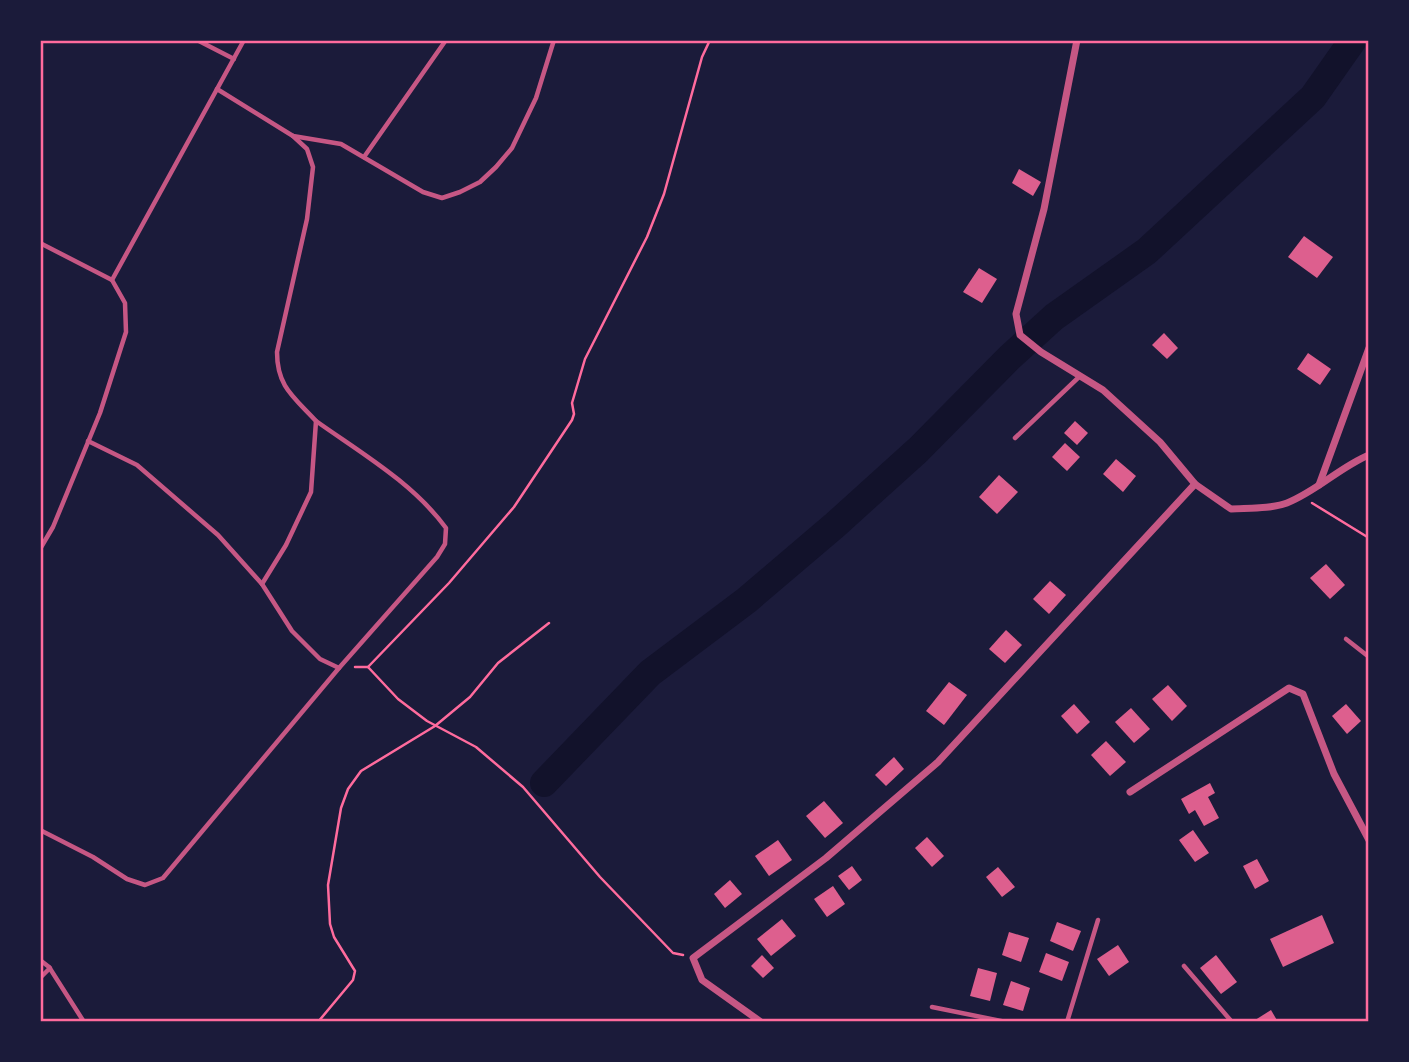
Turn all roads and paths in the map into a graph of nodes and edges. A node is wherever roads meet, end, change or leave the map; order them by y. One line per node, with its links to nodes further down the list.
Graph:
1 (197, 40): 7 (lane)
2 (244, 40): 7 (lane)
3 (446, 40): 10 (lane)
4 (554, 40): 10 (lane)
5 (710, 40): 28 (path)
6 (1077, 40): 14 (street)
7 (234, 59): 8 (lane)
8 (217, 89): 9 (lane); 12 (lane)
9 (293, 136): 10 (lane); 15 (lane)
10 (364, 157)
11 (40, 243): 12 (lane)
12 (112, 280): 17 (lane)
13 (1369, 348): 20 (street)
14 (1080, 376): 16 (lane); 19 (street)
15 (316, 421): 24 (lane); 29 (lane)
16 (1015, 438)
17 (88, 441): 23 (lane); 24 (lane)
18 (1369, 455): 20 (street)
19 (1195, 484): 21 (street); 35 (street)
20 (1318, 486): 21 (street)
21 (1300, 496): 22 (path)
22 (1369, 538)
23 (40, 549)
24 (262, 584): 29 (lane)
25 (549, 623): 30 (path)
26 (1346, 639): 27 (lane)
27 (1369, 657)
28 (368, 667): 29 (path); 30 (path)
29 (339, 668): 32 (lane)
30 (435, 726): 35 (path); 42 (path)
31 (1130, 792): 33 (street)
32 (40, 831)
33 (1369, 839)
34 (1098, 920): 45 (lane)
35 (693, 958): 43 (street)
36 (40, 960): 38 (lane)
37 (1184, 966): 46 (lane)
38 (50, 968): 39 (lane); 41 (lane)
39 (40, 978)
40 (932, 1007): 44 (lane)
41 (84, 1022)
42 (318, 1022)
43 (761, 1022)
44 (1006, 1022)
45 (1067, 1022)
46 (1232, 1022)

